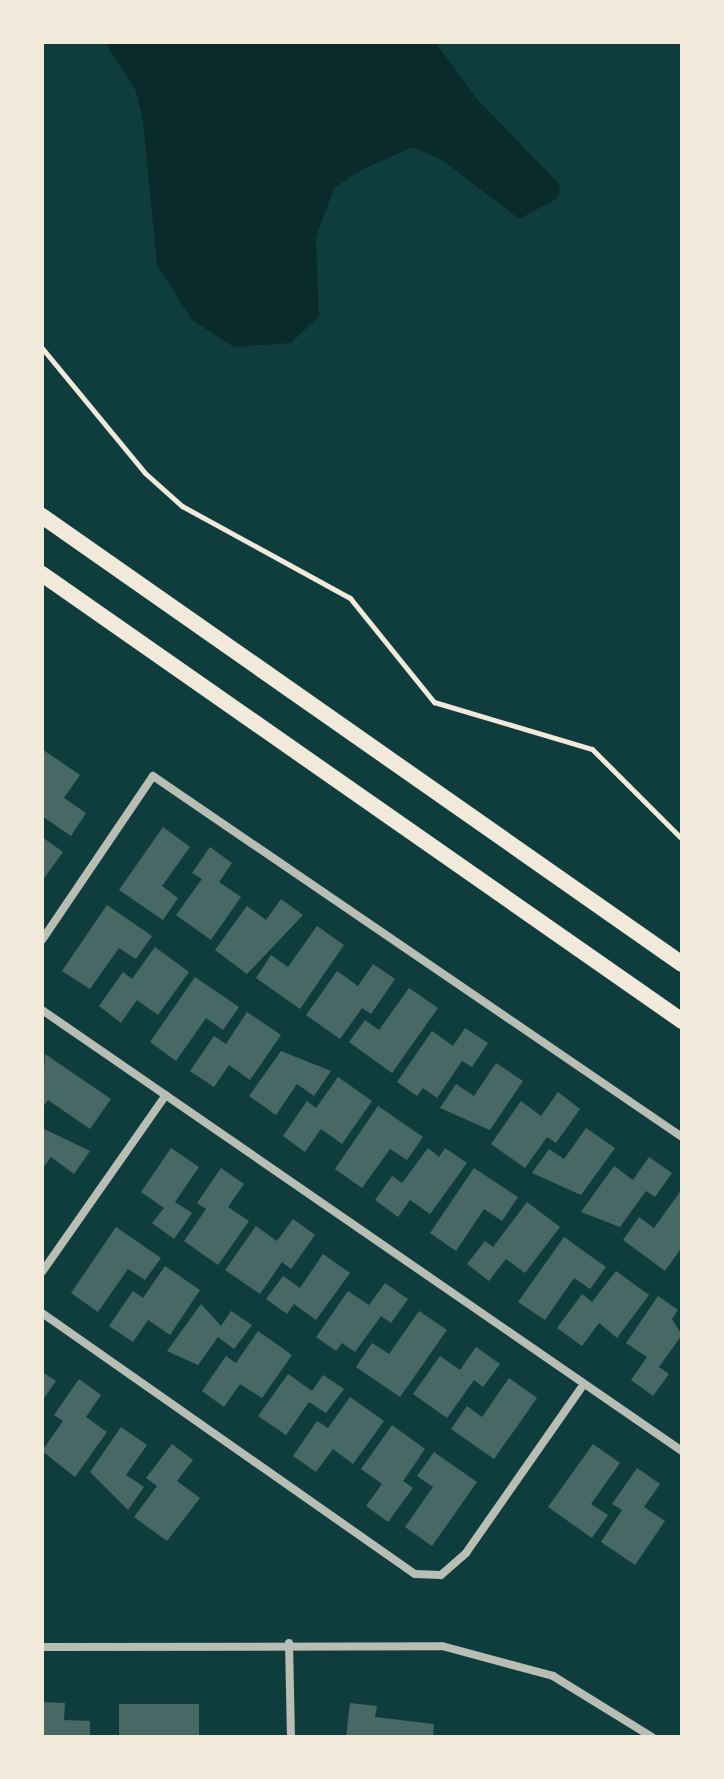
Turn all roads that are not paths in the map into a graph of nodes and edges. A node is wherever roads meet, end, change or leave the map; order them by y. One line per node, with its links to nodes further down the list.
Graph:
1 (42, 516): 4 (main road)
2 (42, 574): 6 (main road)
3 (42, 940): 8 (street)
4 (682, 964)
5 (42, 1010): 7 (street)
6 (682, 1021)
7 (166, 1095): 9 (street); 11 (street)
8 (682, 1137)
9 (42, 1272)
10 (42, 1313): 11 (street)
11 (581, 1388): 12 (street)
12 (682, 1451)
13 (289, 1643): 14 (street); 15 (street); 16 (street)
14 (42, 1647)
15 (291, 1737)
16 (652, 1737)

